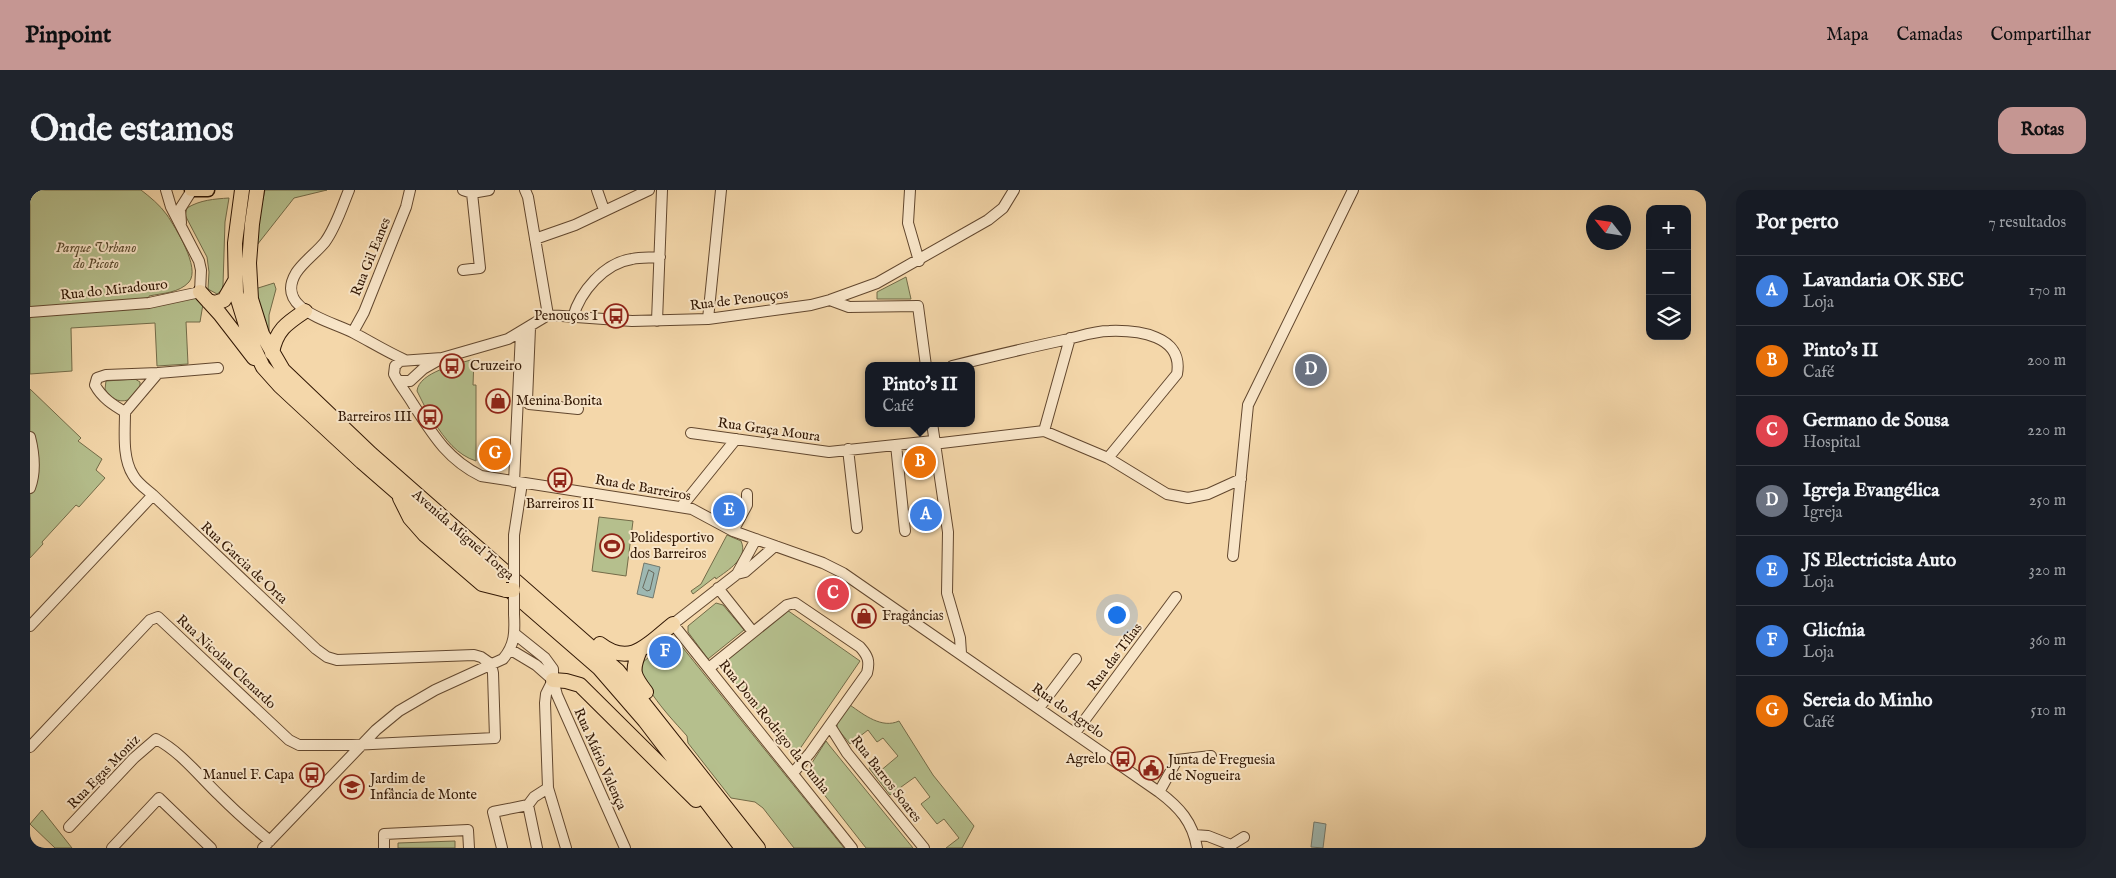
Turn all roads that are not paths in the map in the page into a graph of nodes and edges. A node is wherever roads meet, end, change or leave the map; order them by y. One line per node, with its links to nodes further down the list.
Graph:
1 (166, 190): 21 (street)
2 (191, 190): 3 (main road); 21 (street)
3 (208, 190)
4 (242, 190): 26 (highway, Avenida Miguel Torga)
5 (257, 190): 39 (highway, Avenida Miguel Torga)
6 (340, 190): 20 (street)
7 (349, 190): 20 (street)
8 (410, 190): 36 (street, Rua Gil Eanes)
9 (489, 190): 18 (street)
10 (524, 190): 22 (street)
11 (596, 190): 19 (street)
12 (649, 190): 19 (street)
13 (662, 190): 23 (street)
14 (721, 190): 33 (street)
15 (910, 190): 24 (street)
16 (1014, 190): 24 (street, Rua de Penouços)
17 (1353, 190): 62 (street)
18 (467, 191): 25 (street)
19 (604, 210): 22 (street)
20 (340, 214): 29 (street)
21 (181, 224): 27 (street)
22 (535, 238): 31 (street)
23 (660, 257): 32 (street); 34 (street)
24 (919, 261): 28 (street, Rua de Penouços)
25 (463, 270)
26 (235, 281): 27 (highway); 44 (highway, Avenida Miguel Torga)
27 (204, 297): 30 (street, Rua do Miradouro); 44 (highway)
28 (830, 300): 33 (street, Rua de Penouços); 42 (street)
29 (305, 311): 36 (street); 39 (highway)
30 (30, 312)
31 (548, 316): 32 (street, Rua de Penouços); 35 (street)
32 (572, 317): 34 (street, Rua de Penouços)
33 (708, 319): 34 (street, Rua de Penouços)
34 (657, 321)
35 (526, 330): 40 (street); 51 (street); 63 (street)
36 (353, 332): 38 (street)
37 (1070, 338): 43 (street); 54 (street); 61 (street)
38 (382, 350): 41 (street); 46 (street)
39 (272, 353): 79 (highway, Avenida Miguel Torga)
40 (442, 358): 41 (street); 48 (street)
41 (406, 360): 46 (street); 48 (street)
42 (925, 362)
43 (969, 362)
44 (263, 367): 65 (highway, Avenida Miguel Torga)
45 (218, 368): 47 (street)
46 (394, 370): 49 (street)
47 (158, 373): 52 (street); 52 (street)
48 (413, 378): 49 (street); 50 (street)
49 (399, 381): 50 (street, Rua de Barreiros)
50 (410, 399): 63 (street, Rua de Barreiros)
51 (578, 409)
52 (125, 412): 67 (street, Rua Garcia de Orta)
53 (932, 427): 58 (street)
54 (1044, 431): 58 (street, Rua Graça Moura); 61 (street)
55 (691, 433): 57 (street, Rua Graça Moura)
56 (30, 437): 64 (street)
57 (736, 439): 60 (street, Rua Graça Moura); 68 (street)
58 (933, 442): 59 (street, Rua Graça Moura); 82 (street)
59 (896, 445): 60 (street, Rua Graça Moura); 71 (street)
60 (848, 449): 69 (street)
61 (1108, 458): 62 (street)
62 (1241, 479): 74 (street)
63 (518, 483): 68 (street, Rua de Barreiros); 77 (street, bridge)
64 (30, 488)
65 (398, 493): 77 (highway); 104 (highway, Avenida Miguel Torga)
66 (747, 494): 70 (street)
67 (153, 495): 81 (street); 90 (street, Rua Garcia de Orta)
68 (682, 506): 70 (street, Rua de Barreiros)
69 (857, 528)
70 (734, 530): 72 (street, Rua de Barreiros)
71 (905, 531)
72 (756, 539): 73 (street, Rua de Barreiros); 75 (street)
73 (775, 546): 75 (street); 85 (street, Rua de Barreiros)
74 (1233, 556)
75 (736, 574): 76 (street)
76 (718, 588): 80 (street); 83 (street)
77 (511, 590): 84 (street, bridge)
78 (1176, 597): 95 (street, Rua das Tílias)
79 (560, 619): 87 (highway); 96 (highway, Avenida Miguel Torga)
80 (674, 624): 87 (highway); 91 (street, Rua Dom Rodrigo da Cunha)
81 (30, 626)
82 (957, 630): 85 (street); 88 (street)
83 (753, 632): 91 (street); 94 (street)
84 (515, 634): 86 (street); 92 (street, Rua Mário Valença)
85 (949, 646): 88 (street, Rua de Barreiros)
86 (511, 650): 90 (street); 92 (street)
87 (640, 650): 96 (highway)
88 (961, 653): 93 (street, Rua do Agrelo)
89 (1076, 658): 93 (street)
90 (491, 664): 97 (street); 97 (street)
91 (709, 668): 100 (street, Rua Dom Rodrigo da Cunha)
92 (553, 680): 101 (street); 104 (highway); 116 (street, Rua Mário Valença)
93 (1039, 708): 95 (street, Rua do Agrelo)
94 (830, 726): 100 (street); 120 (street, Rua Barros Soares)
95 (1075, 733): 102 (street, Rua do Agrelo)
96 (675, 742): 118 (highway, Avenida Miguel Torga)
97 (362, 744): 98 (street, Rua Nicolau Clenardo); 108 (street)
98 (30, 746)
99 (1211, 756): 102 (street)
100 (793, 773): 119 (street, Rua Dom Rodrigo da Cunha)
101 (548, 788): 103 (street); 115 (street)
102 (1159, 792): 106 (street, Rua do Agrelo)
103 (528, 805): 113 (street); 114 (street)
104 (719, 821): 117 (highway, Avenida Miguel Torga)
105 (69, 827): 108 (street, Rua Egas Moniz)
106 (1194, 836): 107 (street); 121 (street, Rua do Agrelo)
107 (1244, 838)
108 (266, 845)
109 (112, 848): 110 (street)
110 (211, 848)
111 (384, 848): 112 (street)
112 (469, 848)
113 (502, 848)
114 (537, 848)
115 (566, 848)
116 (625, 848)
117 (742, 848)
118 (758, 848)
119 (852, 848)
120 (924, 848)
121 (1197, 848)

